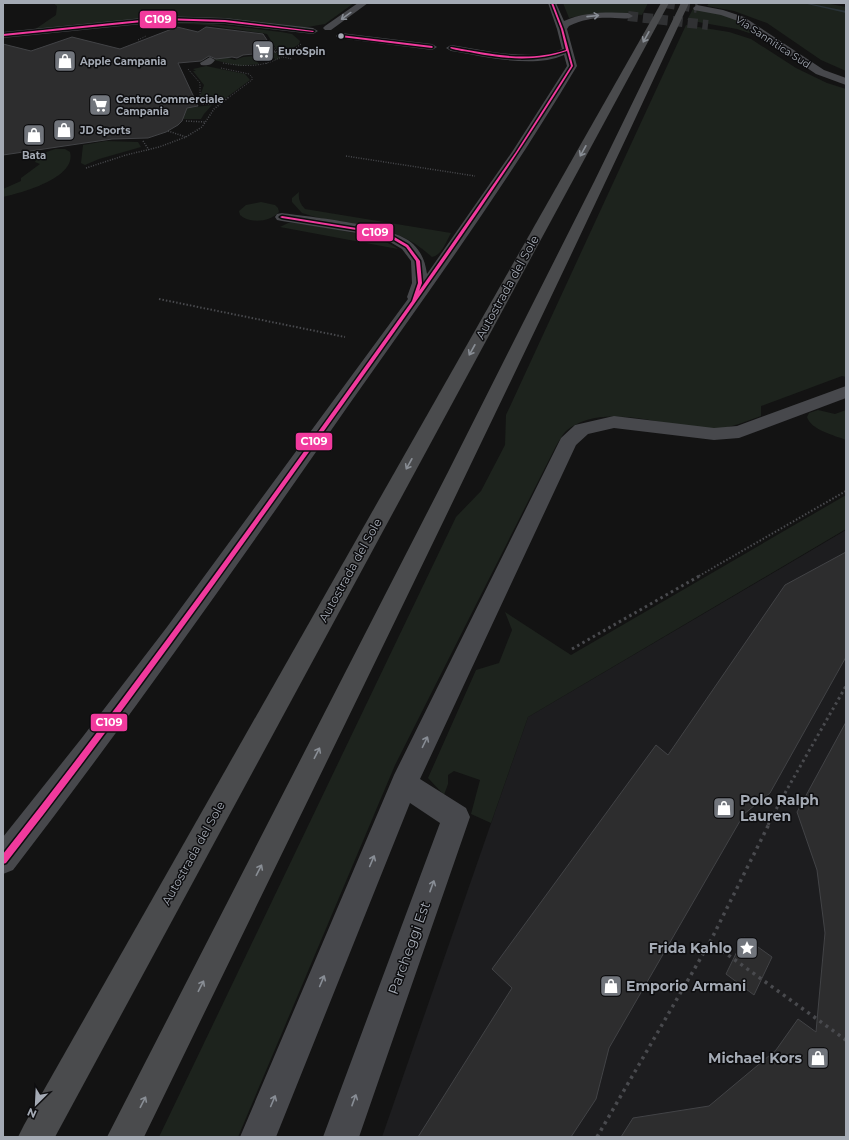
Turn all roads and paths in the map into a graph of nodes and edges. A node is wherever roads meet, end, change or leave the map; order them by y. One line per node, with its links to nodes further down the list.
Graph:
1 (364, 3): 6 (street, one-way to 6)
2 (552, 3): 7 (street)
3 (665, 3): 41 (highway, Autostrada del Sole, one-way to 41)
4 (691, 6): 17 (street, Via Sannitica Sud); 42 (highway, one-way to 4)
5 (628, 16): 7 (street, one-way to 5)
6 (328, 28): 8 (street); 11 (street)
7 (562, 29): 13 (street)
8 (3, 35)
9 (265, 35): 15 (path)
10 (748, 35): 18 (street, Via Sannitica Sud)
11 (341, 36): 12 (street); 13 (street)
12 (331, 39)
13 (568, 50): 31 (street)
14 (292, 59): 15 (path)
15 (267, 64): 19 (path)
16 (194, 68): 19 (path)
17 (846, 82)
18 (846, 86)
19 (222, 103): 21 (path)
20 (186, 121): 21 (path)
21 (206, 122): 23 (path)
22 (168, 131): 23 (path)
23 (186, 137): 25 (path)
24 (143, 141): 25 (path)
25 (149, 150): 27 (path)
26 (346, 156): 28 (path)
27 (86, 168)
28 (475, 176)
29 (282, 217): 31 (street)
30 (159, 299): 32 (path)
31 (414, 300): 38 (street)
32 (345, 337)
33 (846, 392): 37 (street, one-way to 33)
34 (846, 491): 35 (path)
35 (572, 649)
36 (846, 686): 39 (path)
37 (404, 784): 43 (street, one-way to 37); 44 (street, Parcheggi Est, one-way to 37)
38 (3, 860)
39 (710, 942): 40 (path); 45 (path)
40 (846, 1040)
41 (36, 1137)
42 (125, 1137)
43 (258, 1137)
44 (341, 1137)
45 (597, 1137)

